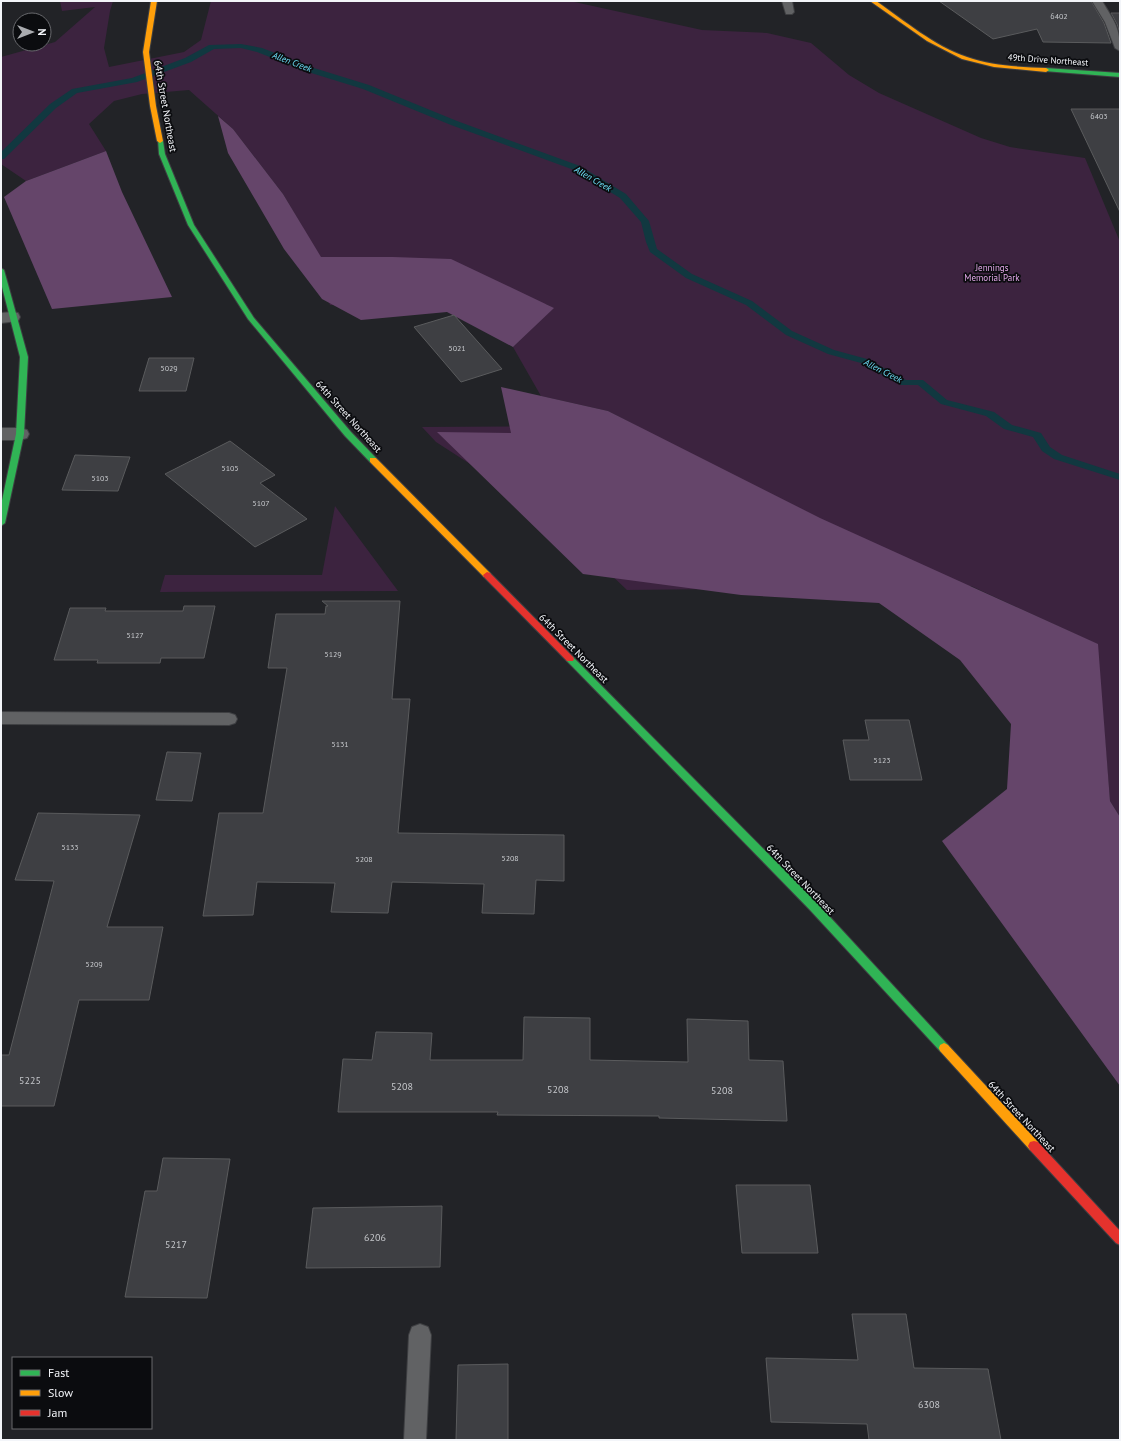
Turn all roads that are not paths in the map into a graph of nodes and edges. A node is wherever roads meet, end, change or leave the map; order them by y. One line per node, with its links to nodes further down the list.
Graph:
1 (154, 1): 15 (main road, 64th Street Northeast)
2 (787, 1): 5 (lane)
3 (873, 1): 7 (main road, 49th Drive Northeast)
4 (1097, 1): 6 (lane)
5 (788, 12)
6 (1120, 48)
7 (1120, 75)
8 (1, 270): 9 (main road)
9 (7, 318): 11 (main road)
10 (1, 434): 11 (street)
11 (20, 434): 12 (main road)
12 (1, 523)
13 (1, 718): 14 (lane)
14 (229, 719)
15 (1120, 1239)
16 (420, 1335): 17 (lane)
17 (415, 1440)

